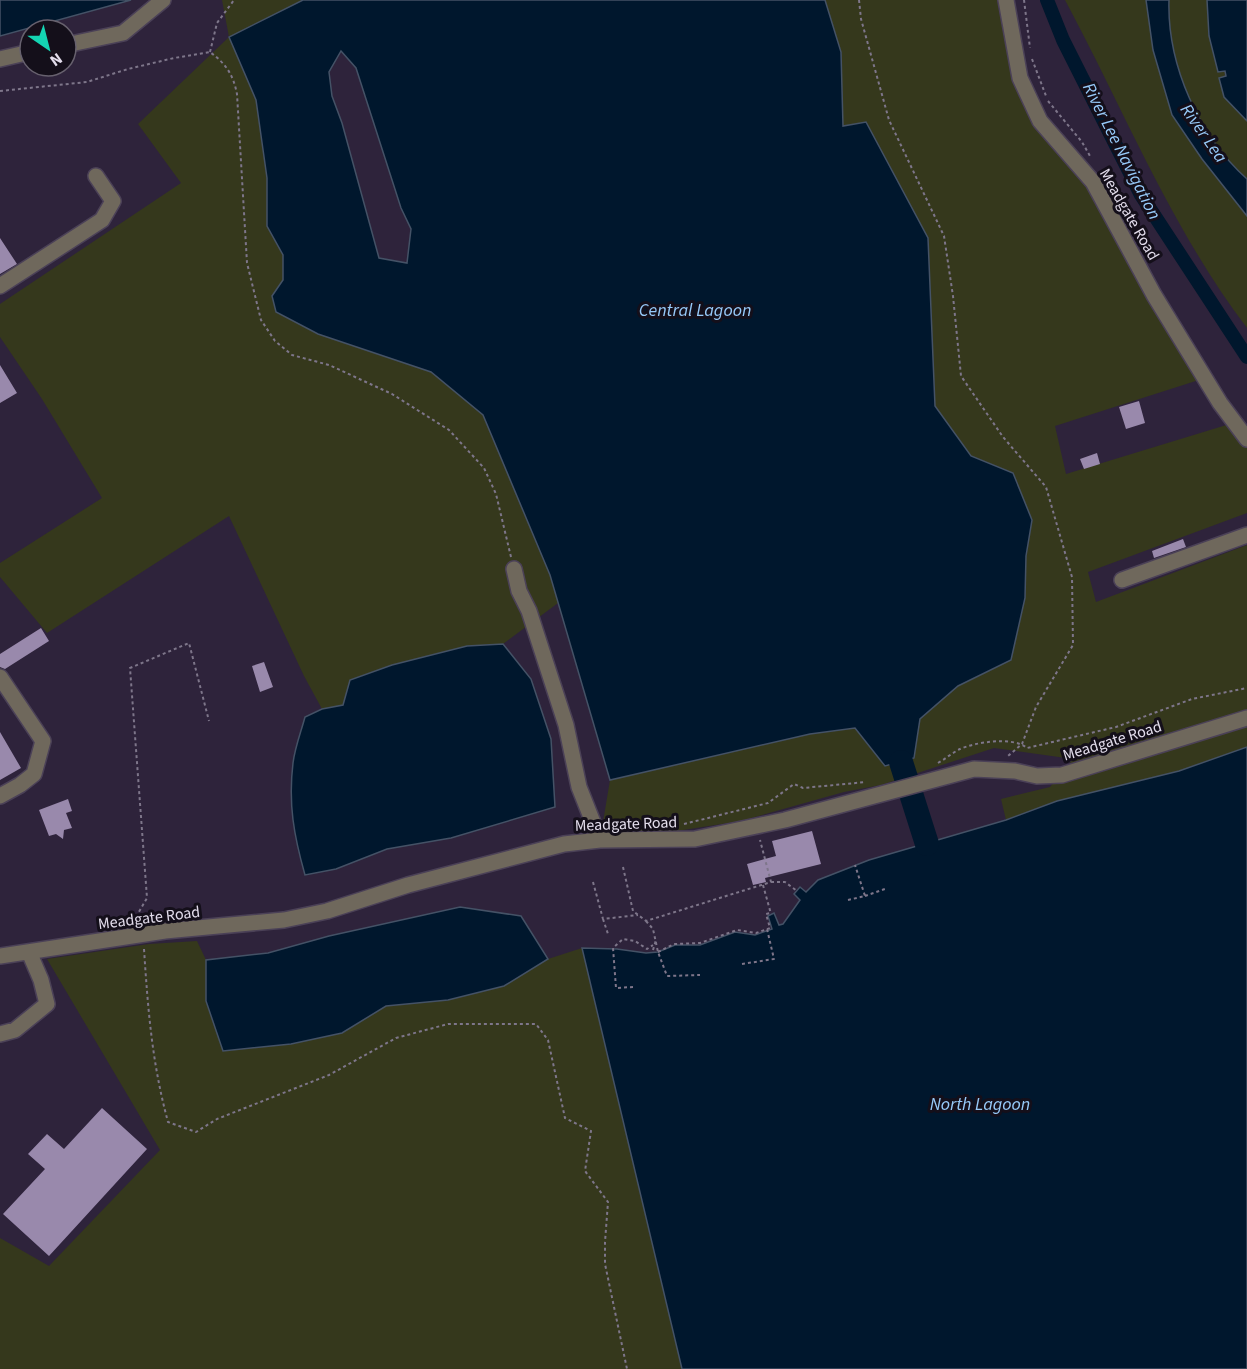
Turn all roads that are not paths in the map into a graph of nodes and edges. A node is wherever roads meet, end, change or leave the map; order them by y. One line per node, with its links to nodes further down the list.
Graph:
1 (163, 0): 3 (street)
2 (1006, 0): 8 (street, Meadgate Road)
3 (78, 42)
4 (18, 55): 5 (street)
5 (0, 59)
6 (96, 176): 7 (street)
7 (0, 286)
8 (1247, 439)
9 (1247, 535): 11 (street)
10 (514, 568): 15 (street)
11 (1122, 580)
12 (0, 677): 14 (street)
13 (1247, 718): 15 (street, Meadgate Road)
14 (0, 796)
15 (600, 840): 16 (street, Meadgate Road)
16 (29, 952): 17 (street, Meadgate Road); 18 (street)
17 (0, 956)
18 (0, 1034)

